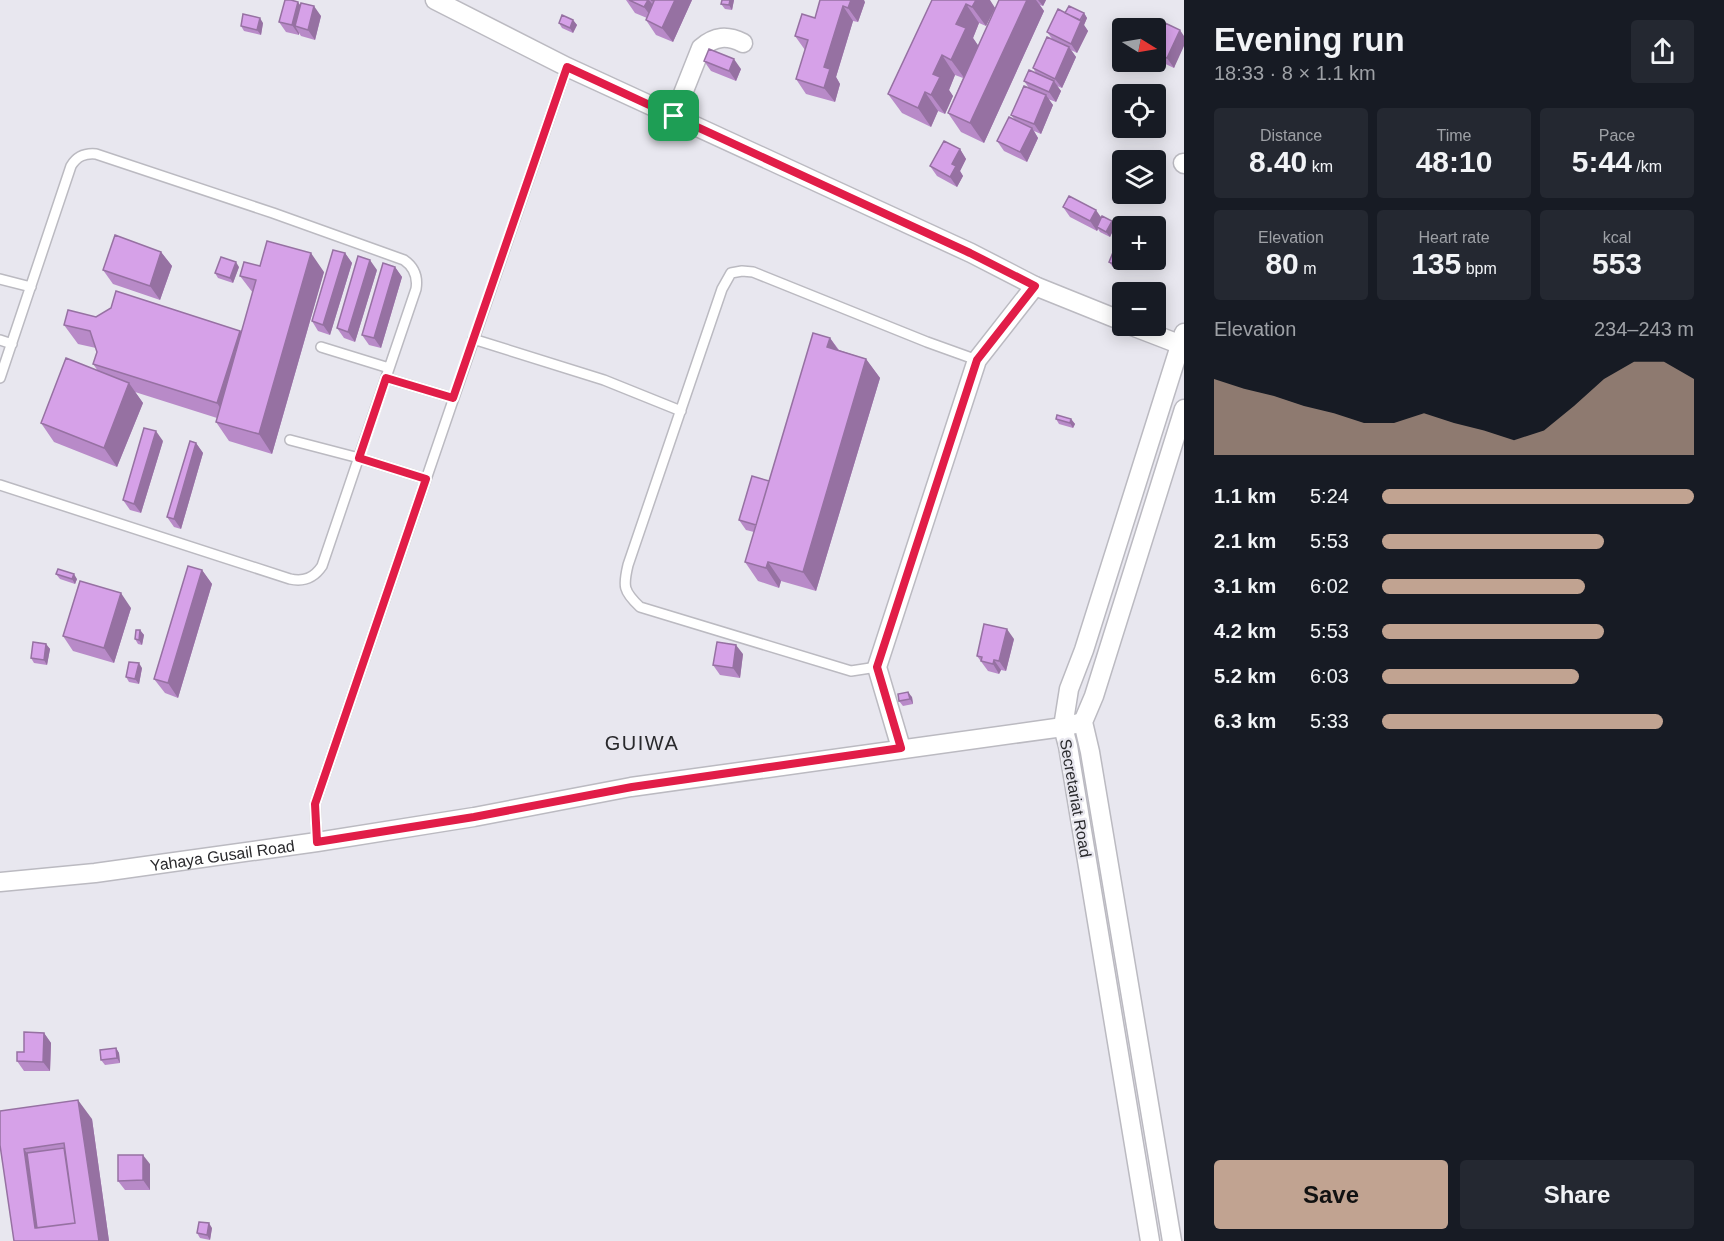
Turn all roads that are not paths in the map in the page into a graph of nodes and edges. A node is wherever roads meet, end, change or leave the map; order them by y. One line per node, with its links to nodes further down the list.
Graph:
1 (435, 0): 3 (street)
2 (743, 43): 4 (street)
3 (567, 67): 4 (street); 10 (lane)
4 (674, 116): 6 (street)
5 (0, 279): 7 (lane)
6 (1035, 286): 8 (street); 15 (street)
7 (31, 287): 13 (lane); 16 (lane)
8 (1112, 317)
9 (1166, 336): 12 (street)
10 (473, 339): 19 (lane); 21 (lane)
11 (0, 340): 13 (lane)
12 (1183, 341): 28 (street, Secretariat Road)
13 (12, 344): 17 (lane)
14 (321, 347): 16 (lane)
15 (977, 360): 21 (lane); 26 (street)
16 (389, 368): 18 (lane)
17 (0, 378)
18 (386, 378): 19 (lane); 23 (lane)
19 (453, 398): 24 (lane)
20 (1184, 409): 27 (street, Secretariat Road)
21 (681, 411): 26 (lane)
22 (290, 440): 23 (lane)
23 (359, 458): 24 (lane); 25 (lane)
24 (426, 479): 30 (lane)
25 (0, 485)
26 (877, 667): 29 (street)
27 (1083, 722): 28 (street, Yahaya Gusail Road); 33 (street, Secretariat Road)
28 (1063, 727): 29 (street, Yahaya Gusail Road); 32 (street, Secretariat Road)
29 (901, 748): 30 (street, Yahaya Gusail Road)
30 (317, 842): 31 (street, Yahaya Gusail Road)
31 (0, 882)
32 (1150, 1241)
33 (1172, 1241)

